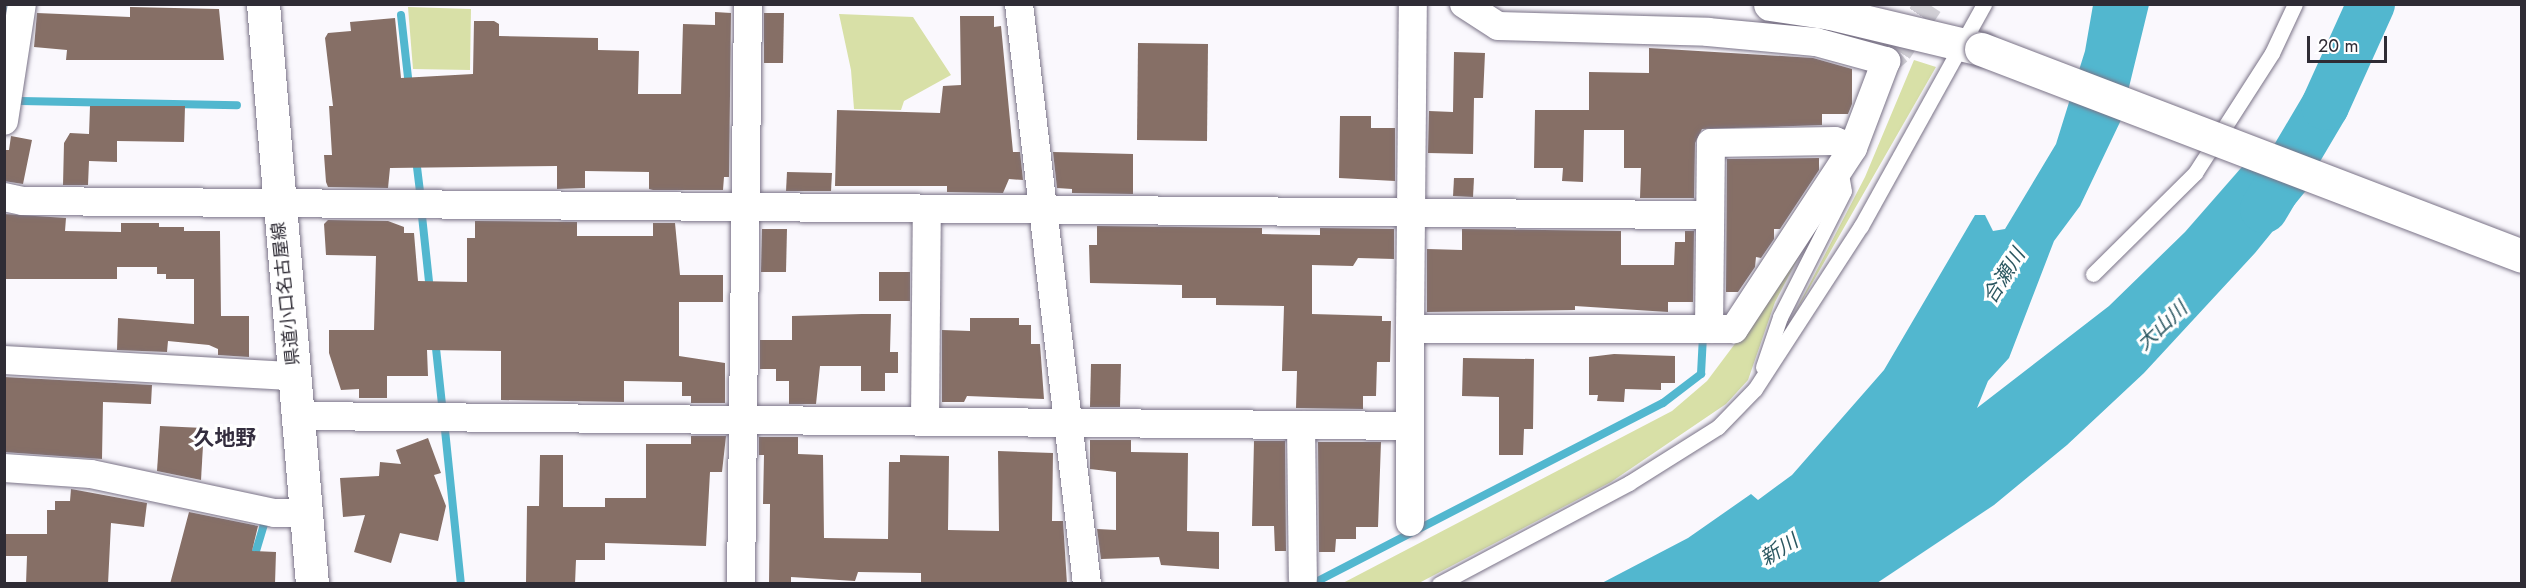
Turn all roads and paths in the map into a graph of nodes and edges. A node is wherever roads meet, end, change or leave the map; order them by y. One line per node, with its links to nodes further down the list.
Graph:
1 (22, 4): 11 (street)
2 (264, 4): 14 (street, 県道小口名古屋線)
3 (748, 4): 15 (street)
4 (1019, 4): 17 (street)
5 (1413, 4): 18 (street)
6 (1464, 4): 12 (street)
7 (1770, 4): 10 (street)
8 (1984, 4): 10 (lane)
9 (2295, 4): 21 (lane)
10 (1972, 47): 20 (street, bridge); 26 (lane)
11 (4, 122)
12 (1846, 158): 19 (street); 23 (street); 26 (lane)
13 (4, 197): 14 (street)
14 (277, 202): 15 (street); 25 (street, 県道小口名古屋線)
15 (746, 205): 16 (street); 28 (street)
16 (927, 210): 17 (street); 29 (street)
17 (1042, 210): 18 (street); 30 (street)
18 (1410, 212): 19 (street); 22 (street)
19 (1709, 215): 23 (street)
20 (2522, 256)
21 (2092, 274)
22 (1410, 328): 23 (street); 32 (street)
23 (1709, 329)
24 (4, 360): 25 (street)
25 (294, 376): 27 (street, 県道小口名古屋線)
26 (1755, 389): 40 (lane)
27 (297, 416): 28 (street); 34 (street, 県道小口名古屋線)
28 (743, 418): 29 (street); 38 (street)
29 (925, 421): 30 (street)
30 (1068, 423): 31 (street); 39 (street)
31 (1301, 425): 32 (street); 36 (street)
32 (1410, 426): 35 (street)
33 (4, 468): 34 (street)
34 (305, 513): 37 (street, 県道小口名古屋線)
35 (1410, 522)
36 (1303, 579)
37 (312, 584)
38 (741, 584)
39 (1087, 584)
40 (1439, 584)

